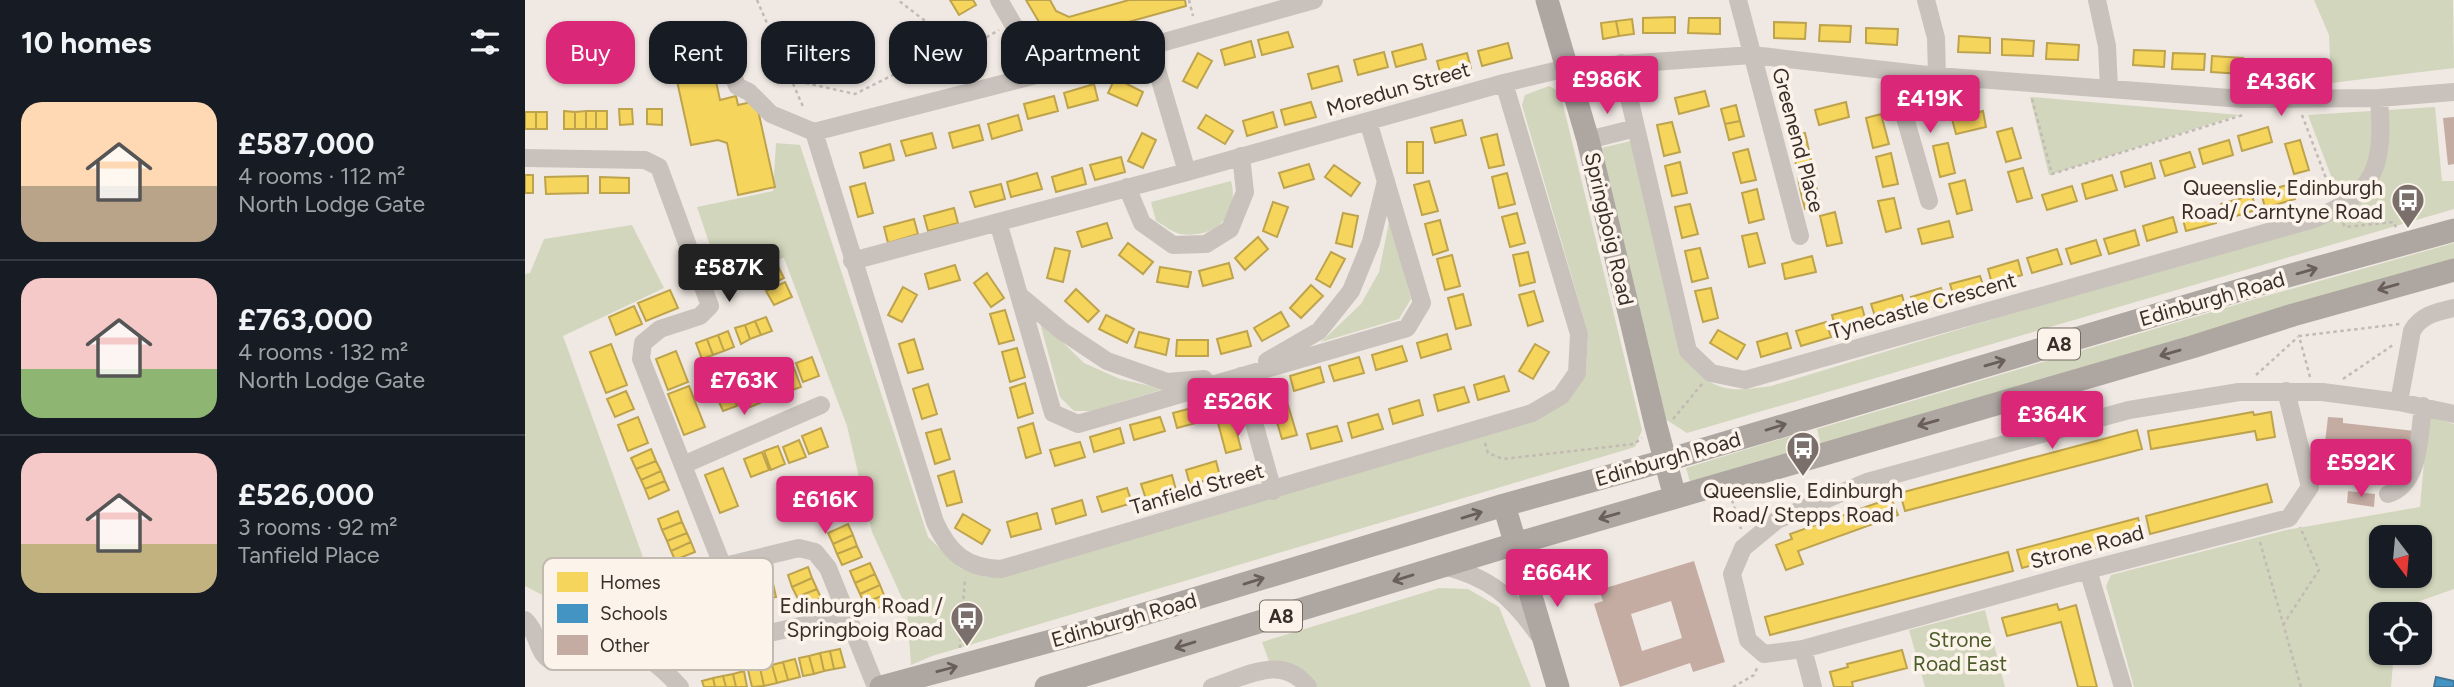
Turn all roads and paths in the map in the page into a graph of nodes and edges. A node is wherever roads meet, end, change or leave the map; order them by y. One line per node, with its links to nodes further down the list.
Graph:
1 (757, 0): 9 (path)
2 (898, 0): 10 (path)
3 (999, 0): 11 (street)
4 (1314, 0): 12 (street)
5 (1547, 0): 15 (main road, Springboig Road)
6 (1738, 0): 13 (street, Greenend Place)
7 (1926, 0): 17 (street)
8 (2097, 0): 26 (street)
9 (766, 21)
10 (925, 21)
11 (1011, 21)
12 (1165, 43)
13 (1752, 55): 14 (street, Moredun Street); 16 (street, Moredun Street); 47 (street, Greenend Place)
14 (1621, 63): 15 (street, Moredun Street); 34 (street)
15 (1567, 68): 19 (street, Moredun Street); 36 (main road, Springboig Road)
16 (1905, 73): 17 (street, Moredun Street); 31 (street)
17 (1937, 76): 18 (street, Moredun Street)
18 (2028, 81): 26 (street, Moredun Street); 32 (path)
19 (1504, 83): 33 (street, Moredun Street); 67 (street, Tanfield Street)
20 (736, 84): 35 (street)
21 (794, 84): 35 (path)
22 (810, 84): 23 (path)
23 (875, 84)
24 (1003, 84): 35 (street)
25 (1161, 84): 39 (street)
26 (2109, 88): 30 (street, Moredun Street)
27 (2454, 92): 29 (street, Moredun Street)
28 (1978, 94): 31 (path)
29 (2379, 98): 30 (street, Moredun Street); 43 (street, Tynecastle Crescent)
30 (2296, 99): 43 (path)
31 (1904, 114): 42 (street)
32 (2245, 115)
33 (1368, 121): 37 (street, Moredun Street); 40 (street)
34 (1636, 128): 36 (street); 54 (street)
35 (814, 132): 48 (street, Tanfield Street)
36 (1588, 141): 63 (main road, Springboig Road)
37 (1241, 156): 39 (street, Moredun Street); 41 (street)
38 (525, 158): 66 (street)
39 (1187, 172): 41 (street, Moredun Street)
40 (1386, 181): 55 (street); 55 (street)
41 (1127, 187): 44 (street, Moredun Street)
42 (1929, 201)
43 (2337, 209): 46 (path); 54 (street, Tynecastle Crescent)
44 (998, 222): 48 (street, Moredun Street); 50 (street)
45 (2454, 230): 65 (main road, Edinburgh Road / A8, one-way to 45)
46 (2397, 231)
47 (1800, 236)
48 (852, 261): 67 (street, Tanfield Street)
49 (2454, 270): 52 (main road, Edinburgh Road / A8, one-way to 52)
50 (1020, 296): 55 (street); 55 (street)
51 (2454, 308): 53 (street)
52 (2296, 325): 53 (path); 57 (path); 58 (path); 69 (main road, Edinburgh Road / A8, one-way to 69)
53 (2415, 327): 58 (path); 59 (street)
54 (1711, 373): 63 (path)
55 (1241, 376): 67 (street)
56 (2286, 391): 57 (street); 58 (street); 72 (street)
57 (2239, 392): 75 (street)
58 (2318, 392): 59 (street)
59 (2399, 402): 61 (street)
60 (821, 405): 66 (street)
61 (2423, 406): 62 (street); 68 (street)
62 (2454, 414)
63 (1655, 426): 64 (path); 65 (main road, Springboig Road)
64 (1488, 453)
65 (1664, 461): 69 (main road, Springboig Road); 71 (main road, Edinburgh Road / A8)
66 (683, 465): 76 (street)
67 (1273, 491)
68 (2388, 494)
69 (1675, 497): 74 (main road, Edinburgh Road / A8, one-way to 74)
70 (1732, 500): 75 (path)
71 (1504, 505): 74 (main road); 89 (main road, Edinburgh Road / A8, one-way to 71)
72 (2293, 512): 73 (street, Strone Road); 83 (path)
73 (2255, 527): 79 (street, Strone Road); 83 (path)
74 (1515, 544): 78 (main road, Edinburgh Road / A8); 85 (main road)
75 (1747, 545): 87 (street)
76 (719, 558)
77 (759, 558): 81 (street)
78 (1443, 566): 85 (street); 94 (main road, Edinburgh Road / A8, one-way to 94)
79 (2088, 570): 86 (street, Strone Road); 100 (street)
80 (965, 580): 89 (path)
81 (848, 615): 84 (street); 92 (street)
82 (525, 620): 88 (street)
83 (2283, 625): 101 (path)
84 (773, 632)
85 (1544, 642): 97 (main road)
86 (1803, 649): 87 (street, Strone Road); 99 (street)
87 (1764, 654): 98 (path)
88 (543, 655)
89 (963, 665): 93 (main road, Edinburgh Road / A8, one-way to 89)
90 (663, 670): 91 (street)
91 (680, 687)
92 (876, 687)
93 (881, 687)
94 (1046, 687)
95 (1212, 687): 96 (street)
96 (1308, 687)
97 (1558, 687)
98 (1733, 687)
99 (1813, 687)
100 (2123, 687)
101 (2301, 687)

